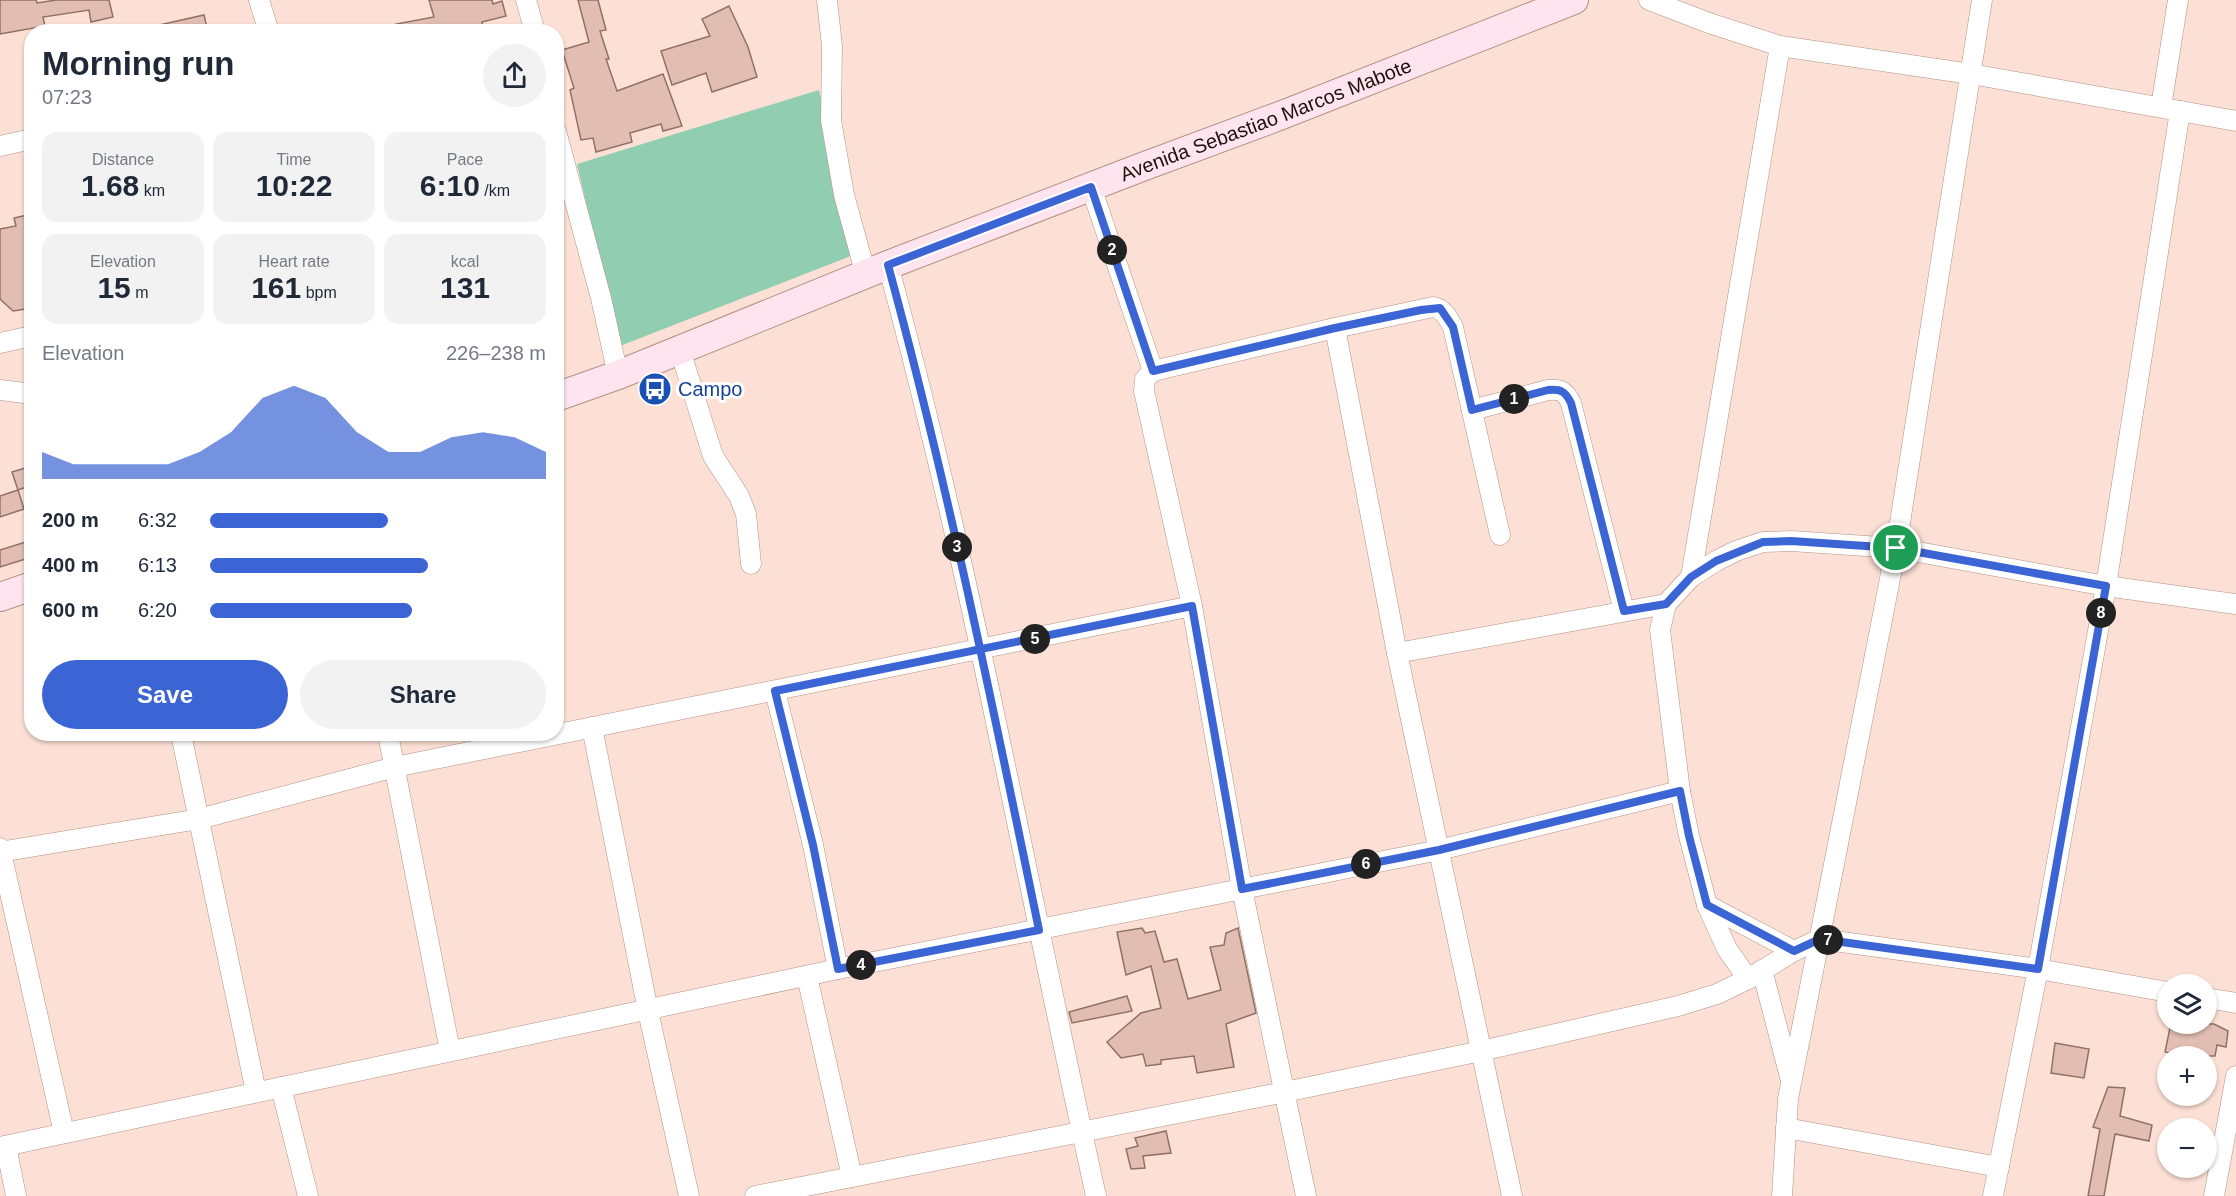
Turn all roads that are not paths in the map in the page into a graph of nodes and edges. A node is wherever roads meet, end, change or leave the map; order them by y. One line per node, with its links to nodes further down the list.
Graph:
1 (259, 0): 8 (street)
2 (526, 0): 9 (street)
3 (827, 0): 19 (street)
4 (1574, 0): 18 (main road, Avenida Sebastiao Marcos Mabote)
5 (1649, 0): 10 (street)
6 (1982, 0): 11 (street)
7 (2178, 0): 12 (street)
8 (266, 24)
9 (533, 24)
10 (1780, 46): 11 (street); 33 (street)
11 (1971, 74): 12 (street); 31 (street)
12 (2161, 107): 13 (street)
13 (2180, 111): 14 (street); 34 (street)
14 (2236, 122)
15 (24, 141): 16 (street)
16 (0, 146)
17 (564, 161): 25 (street)
18 (1091, 187): 19 (main road, Avenida Sebastiao Marcos Mabote); 24 (street)
19 (877, 270): 23 (main road, Avenida Sebastiao Marcos Mabote); 41 (street)
20 (1335, 328): 24 (street); 29 (street); 42 (street)
21 (24, 338): 22 (street)
22 (0, 343)
23 (680, 350): 25 (main road, Avenida Sebastiao Marcos Mabote); 32 (street)
24 (1153, 371): 39 (street)
25 (618, 375): 28 (main road, Avenida Sebastiao Marcos Mabote)
26 (0, 390): 27 (street)
27 (24, 394)
28 (564, 394)
29 (1472, 410): 30 (street); 40 (street)
30 (1500, 535)
31 (1896, 548): 33 (street); 34 (street); 57 (street)
32 (751, 564)
33 (1691, 577): 37 (street)
34 (2106, 586): 38 (street); 60 (street)
35 (24, 589): 36 (main road)
36 (0, 597)
37 (1666, 604): 40 (street); 50 (street)
38 (2236, 604)
39 (1192, 606): 41 (street); 54 (street)
40 (1624, 611): 42 (street)
41 (981, 650): 43 (street); 56 (street)
42 (1397, 653): 53 (street)
43 (775, 691): 44 (street); 59 (street)
44 (591, 728): 45 (street); 66 (street)
45 (564, 733)
46 (182, 741): 51 (street)
47 (389, 741): 49 (street)
48 (526, 741): 49 (street)
49 (395, 767): 51 (street); 67 (street)
50 (1680, 791): 53 (street); 55 (street)
51 (199, 819): 52 (street); 72 (street)
52 (0, 850): 76 (street)
53 (1439, 850): 54 (street); 68 (street)
54 (1242, 889): 56 (street); 73 (street)
55 (1707, 905): 58 (street); 61 (street)
56 (1039, 930): 59 (street); 75 (street)
57 (1820, 939): 58 (street); 60 (street); 70 (street)
58 (1794, 951): 61 (street)
59 (838, 969): 62 (street)
60 (2038, 969): 63 (street); 78 (street)
61 (1755, 974): 68 (street); 70 (street)
62 (807, 976): 66 (street); 79 (street)
63 (2157, 990)
64 (2217, 1000): 65 (street)
65 (2236, 1003)
66 (648, 1011): 67 (street); 82 (street)
67 (450, 1051): 71 (street)
68 (1481, 1051): 73 (street); 86 (street)
69 (2236, 1076): 89 (street)
70 (1792, 1083): 74 (street)
71 (281, 1087): 72 (street); 81 (street)
72 (256, 1092): 76 (street)
73 (1285, 1092): 75 (street); 85 (street)
74 (1786, 1128): 78 (street); 87 (street)
75 (1082, 1132): 79 (street); 84 (street)
76 (63, 1133): 77 (street)
77 (3, 1146): 80 (street)
78 (1999, 1167): 88 (street)
79 (852, 1177): 83 (street)
80 (16, 1196)
81 (308, 1196)
82 (689, 1196)
83 (755, 1196)
84 (1096, 1196)
85 (1306, 1196)
86 (1512, 1196)
87 (1782, 1196)
88 (1993, 1196)
89 (2214, 1196)

